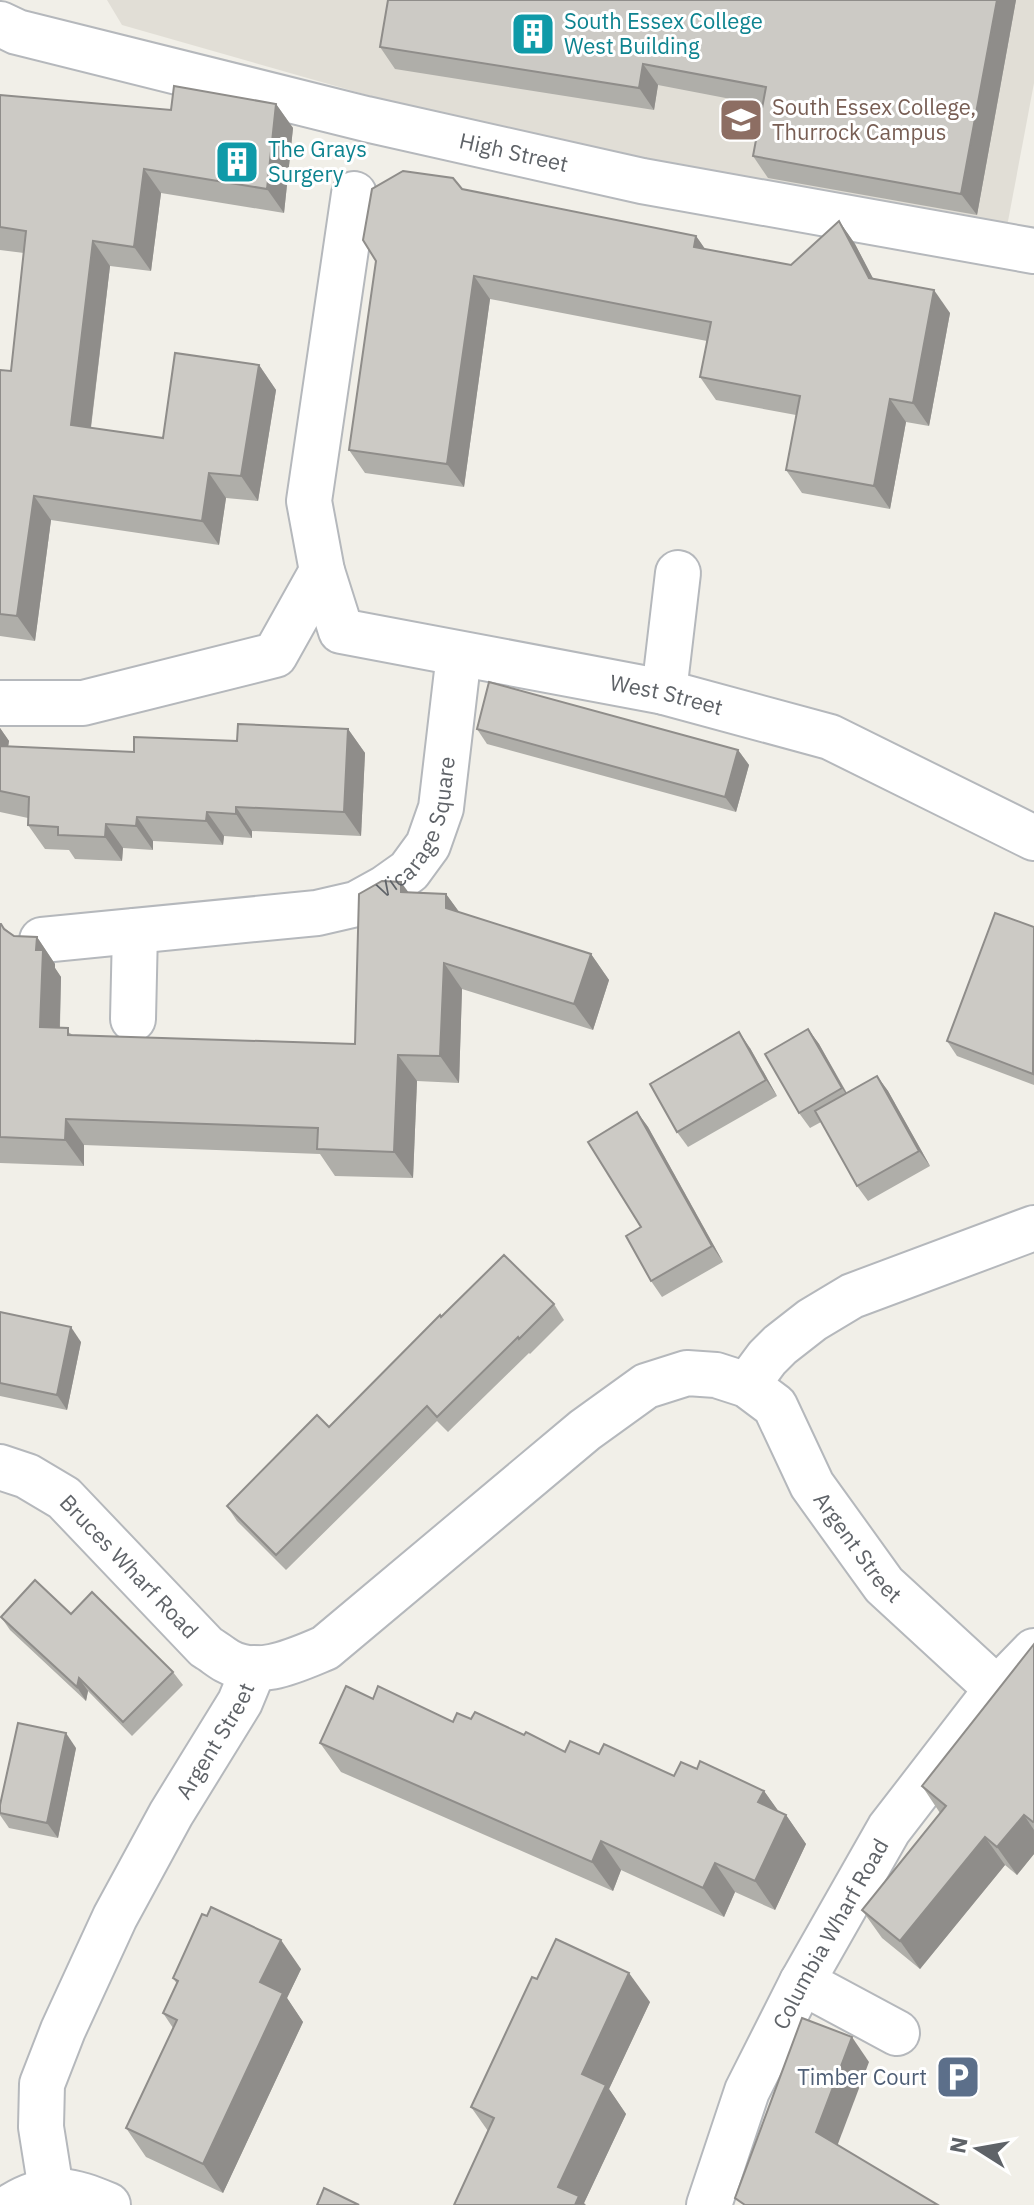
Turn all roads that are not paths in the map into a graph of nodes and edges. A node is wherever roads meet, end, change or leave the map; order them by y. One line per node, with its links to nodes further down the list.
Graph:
1 (0, 24): 3 (street, High Street)
2 (354, 194): 4 (street, West Street)
3 (1034, 251)
4 (322, 571): 6 (street, West Street); 8 (street)
5 (678, 573): 7 (street)
6 (459, 654): 7 (street, West Street); 10 (street, Vicarage Square)
7 (664, 692): 9 (street, West Street)
8 (0, 703)
9 (1034, 838)
10 (135, 931): 11 (street, Vicarage Square); 12 (street)
11 (42, 940)
12 (133, 1019)
13 (1034, 1228): 14 (street)
14 (747, 1385): 17 (street, Argent Street); 18 (street, Argent Street)
15 (0, 1467): 17 (street, Bruces Wharf Road)
16 (1034, 1651): 18 (street, Columbia Wharf Road)
17 (254, 1668): 21 (street, Argent Street)
18 (997, 1689): 19 (street, Columbia Wharf Road)
19 (802, 1982): 20 (street); 23 (street, Columbia Wharf Road)
20 (897, 2033)
21 (32, 2198): 22 (street)
22 (108, 2205)
23 (709, 2205)

